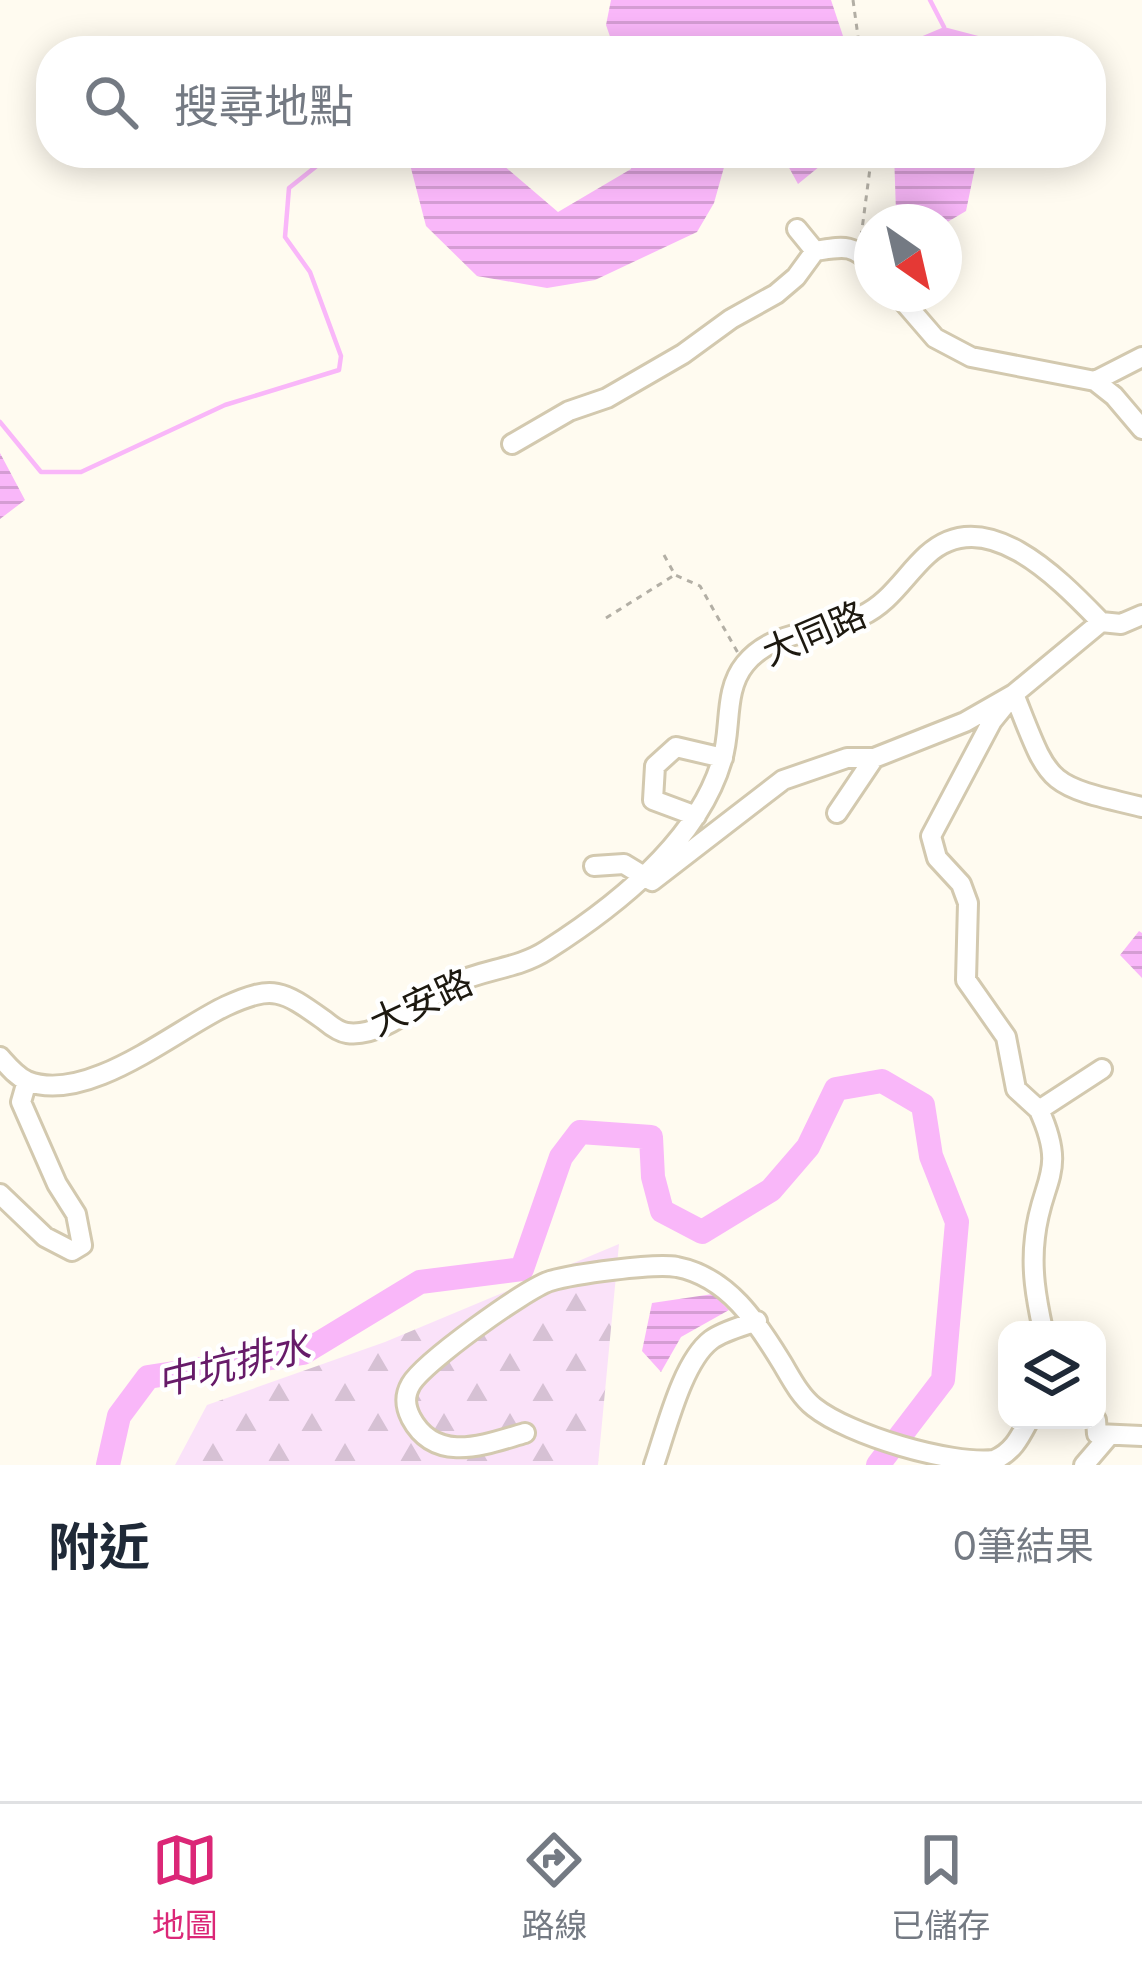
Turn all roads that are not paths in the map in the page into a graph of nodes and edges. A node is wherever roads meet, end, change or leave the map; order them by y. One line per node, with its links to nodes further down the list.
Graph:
1 (796, 229): 3 (street)
2 (854, 249): 3 (street)
3 (815, 251): 8 (street)
4 (913, 312): 6 (street)
5 (1142, 357): 6 (street)
6 (1095, 381): 7 (street)
7 (1142, 428)
8 (512, 444)
9 (1142, 615): 10 (street)
10 (1101, 622): 11 (street); 12 (street, 大同路)
11 (1014, 694): 13 (street); 14 (street); 22 (street)
12 (723, 758): 16 (street, 大同路); 16 (street)
13 (874, 758): 15 (street); 18 (street)
14 (1142, 807)
15 (837, 813)
16 (696, 816): 18 (street, 大同路)
17 (594, 866): 18 (street)
18 (640, 877): 21 (street, 大安路)
19 (0, 1057): 21 (street)
20 (1102, 1069): 22 (street)
21 (27, 1081): 23 (street)
22 (1039, 1110): 25 (street)
23 (0, 1194)
24 (757, 1321): 27 (street); 29 (street); 31 (street)
25 (1041, 1321)
26 (1106, 1426): 30 (street)
27 (1024, 1429)
28 (1098, 1429): 32 (street)
29 (525, 1433)
30 (1142, 1436)
31 (653, 1465)
32 (1084, 1465)

